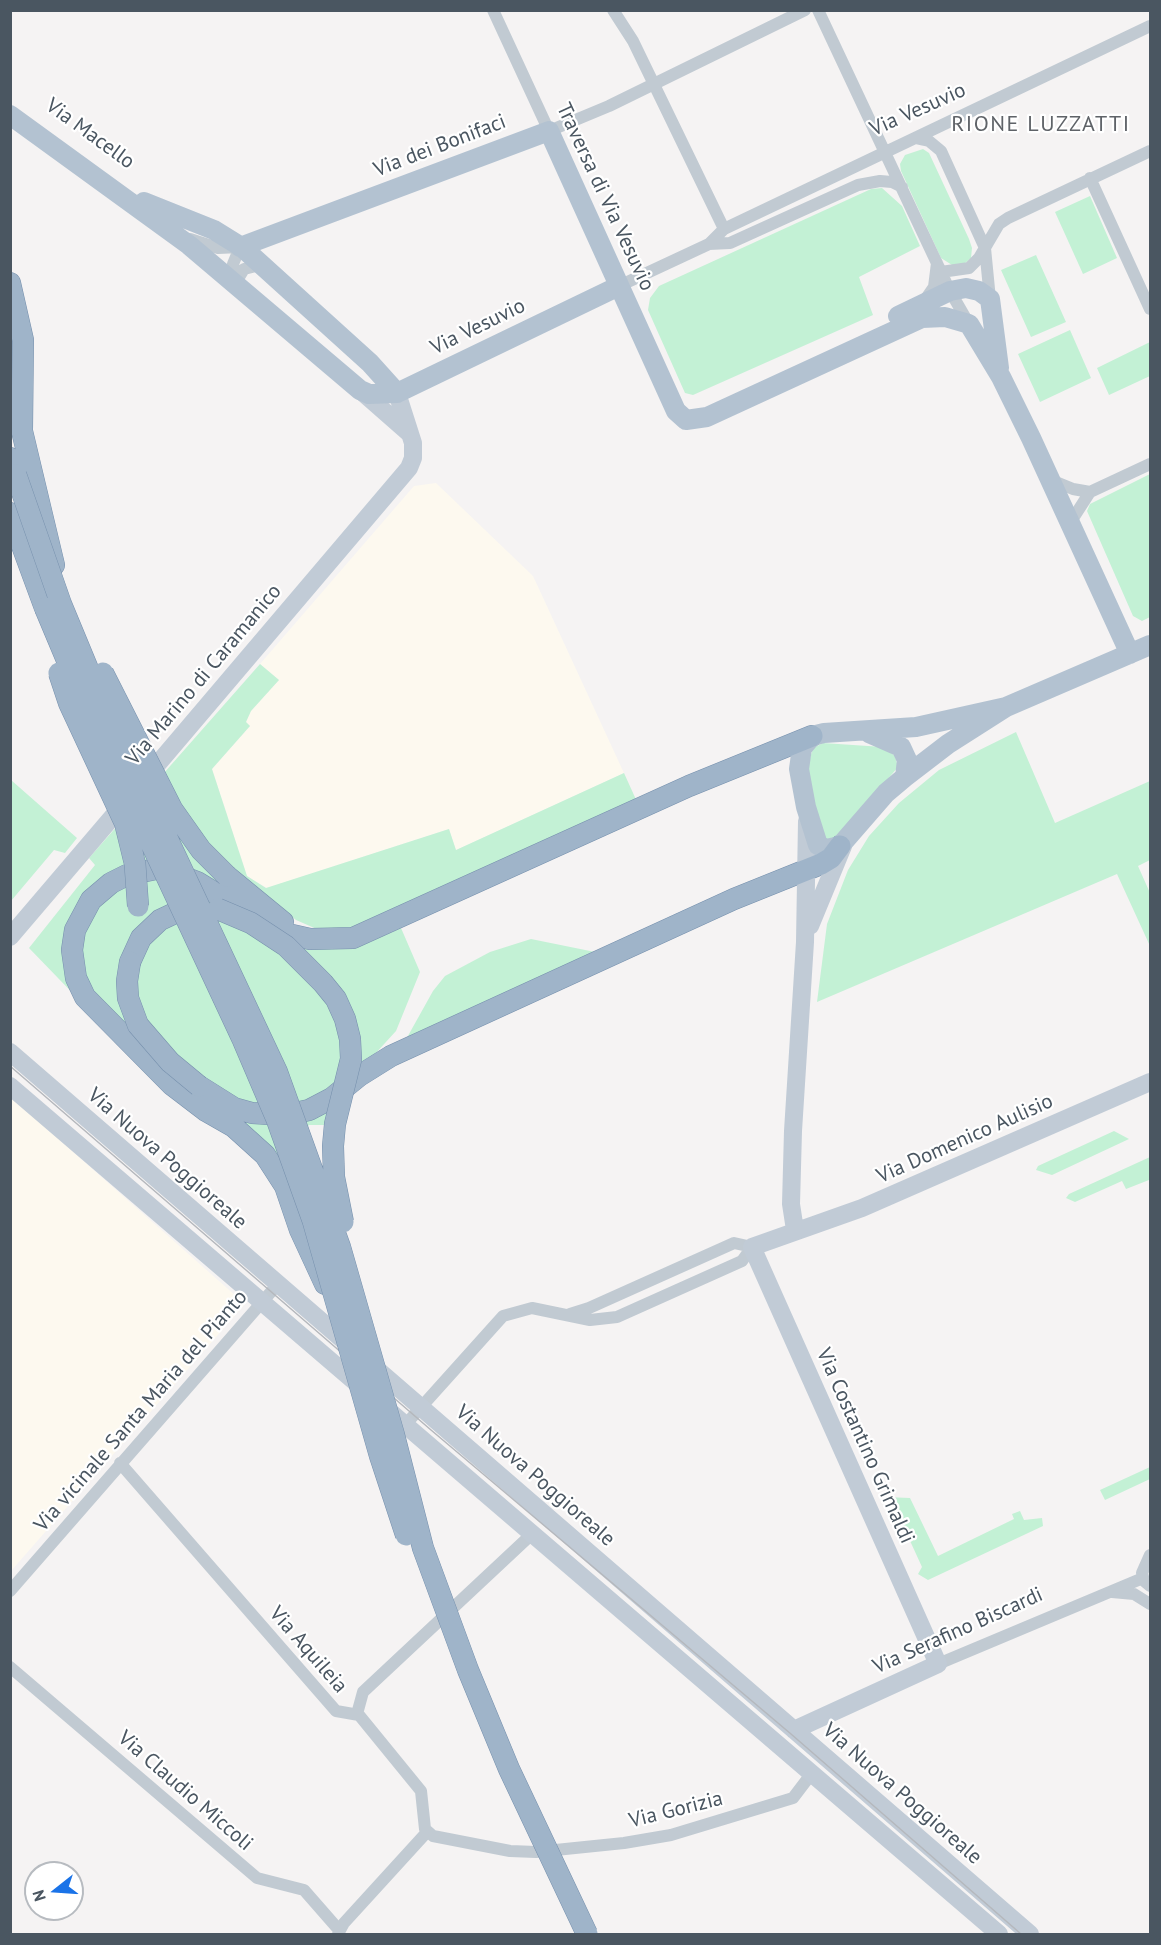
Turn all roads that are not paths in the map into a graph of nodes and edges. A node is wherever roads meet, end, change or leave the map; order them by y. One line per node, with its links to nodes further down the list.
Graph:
1 (493, 10): 10 (street, Traversa di Via Vesuvio)
2 (613, 10): 6 (street)
3 (805, 10): 6 (street, Via dei Bonifaci)
4 (818, 10): 12 (street)
5 (1150, 26): 9 (street, Via Vesuvio)
6 (654, 85): 10 (street, Via dei Bonifaci); 18 (street)
7 (10, 106): 17 (main road, Via Macello)
8 (10, 115): 17 (main road, Via Macello)
9 (950, 122): 11 (street, Via Vesuvio); 13 (street)
10 (549, 131): 21 (main road, Via dei Bonifaci); 27 (main road, Traversa di Via Vesuvio)
11 (915, 138): 12 (street, Via Vesuvio); 13 (street)
12 (885, 151): 16 (street); 18 (street, Via Vesuvio)
13 (941, 151): 22 (street)
14 (1150, 151): 15 (street)
15 (1090, 178): 22 (street); 31 (street)
16 (902, 187): 20 (street, Via Vesuvio); 23 (street)
17 (139, 204): 19 (main road); 21 (main road)
18 (724, 229): 20 (street, Via Vesuvio)
19 (172, 232): 21 (street); 26 (main road)
20 (710, 244): 27 (street, Via Vesuvio)
21 (240, 247): 24 (main road); 26 (street)
22 (985, 248): 23 (street); 29 (street)
23 (939, 267): 28 (street); 30 (street)
24 (265, 268): 26 (street); 34 (main road)
25 (10, 283): 32 (highway)
26 (238, 286): 36 (main road)
27 (619, 286): 37 (main road, Via Vesuvio); 38 (main road, Traversa di Via Vesuvio)
28 (950, 291): 29 (main road); 30 (main road); 33 (street)
29 (990, 299): 35 (main road)
30 (921, 305): 38 (main road)
31 (1150, 309)
32 (14, 310): 47 (highway, bridge)
33 (969, 324): 35 (main road); 38 (main road)
34 (370, 363): 36 (street); 37 (main road)
35 (1001, 377): 42 (main road)
36 (354, 385): 37 (main road); 39 (main road)
37 (397, 393): 39 (main road, Via Marino di Caramanico)
38 (672, 403)
39 (410, 435): 57 (main road, Via Marino di Caramanico)
40 (10, 458): 47 (highway, bridge)
41 (1150, 464): 43 (street)
42 (1050, 480): 43 (street); 45 (main road)
43 (1090, 492): 45 (street)
44 (10, 513): 47 (highway)
45 (1070, 523): 49 (main road)
46 (10, 544): 47 (highway)
47 (53, 606): 58 (highway, bridge); 60 (highway, bridge); 68 (highway, bridge)
48 (1150, 645): 49 (main road)
49 (1130, 654): 50 (main road)
50 (1006, 708): 51 (main road); 53 (main road)
51 (863, 731): 52 (main road); 53 (main road)
52 (812, 736): 54 (main road); 58 (highway)
53 (905, 777): 55 (main road)
54 (806, 807): 55 (main road); 56 (main road)
55 (842, 844): 56 (highway); 59 (main road)
56 (807, 870): 59 (main road); 60 (highway, bridge)
57 (10, 937)
58 (331, 940): 68 (highway, bridge)
59 (805, 942): 64 (main road)
60 (130, 962): 68 (highway, bridge)
61 (10, 1052): 66 (main road, Via Nuova Poggioreale)
62 (1150, 1082): 64 (main road, Via Domenico Aulisio)
63 (10, 1086): 67 (main road, Via Nuova Poggioreale)
64 (795, 1230): 65 (main road, Via Domenico Aulisio)
65 (752, 1246): 69 (street); 69 (street); 79 (main road, Via Costantino Grimaldi)
66 (277, 1285): 67 (street, Via vicinale Santa Maria del Pianto); 70 (main road, Via Nuova Poggioreale)
67 (261, 1303): 71 (main road, Via Nuova Poggioreale); 72 (street, Via vicinale Santa Maria del Pianto)
68 (349, 1314): 88 (highway, bridge); 89 (highway, bridge)
69 (570, 1314): 70 (street)
70 (420, 1407): 71 (street); 82 (main road, Via Nuova Poggioreale)
71 (406, 1424): 73 (main road, Via Nuova Poggioreale)
72 (120, 1463): 76 (street, Via vicinale Santa Maria del Pianto); 81 (street, Via Aquileia)
73 (533, 1533): 81 (street); 83 (main road, Via Nuova Poggioreale)
74 (1149, 1560): 75 (street)
75 (1148, 1585): 77 (street, Via Serafino Biscardi)
76 (10, 1591)
77 (1105, 1592): 78 (street); 79 (street, Via Serafino Biscardi)
78 (1150, 1604)
79 (938, 1664): 82 (main road, Via Serafino Biscardi)
80 (10, 1667): 87 (street, Via Claudio Miccoli)
81 (357, 1714): 85 (street, Via Aquileia)
82 (794, 1730): 83 (main road); 92 (main road, Via Nuova Poggioreale)
83 (782, 1747): 84 (main road, Via Nuova Poggioreale)
84 (812, 1773): 86 (street, Via Gorizia); 91 (main road, Via Nuova Poggioreale)
85 (427, 1832): 86 (street); 87 (street)
86 (536, 1851): 90 (street)
87 (339, 1932)
88 (573, 1935)
89 (586, 1935)
90 (596, 1935)
91 (999, 1935)
92 (1030, 1935)

